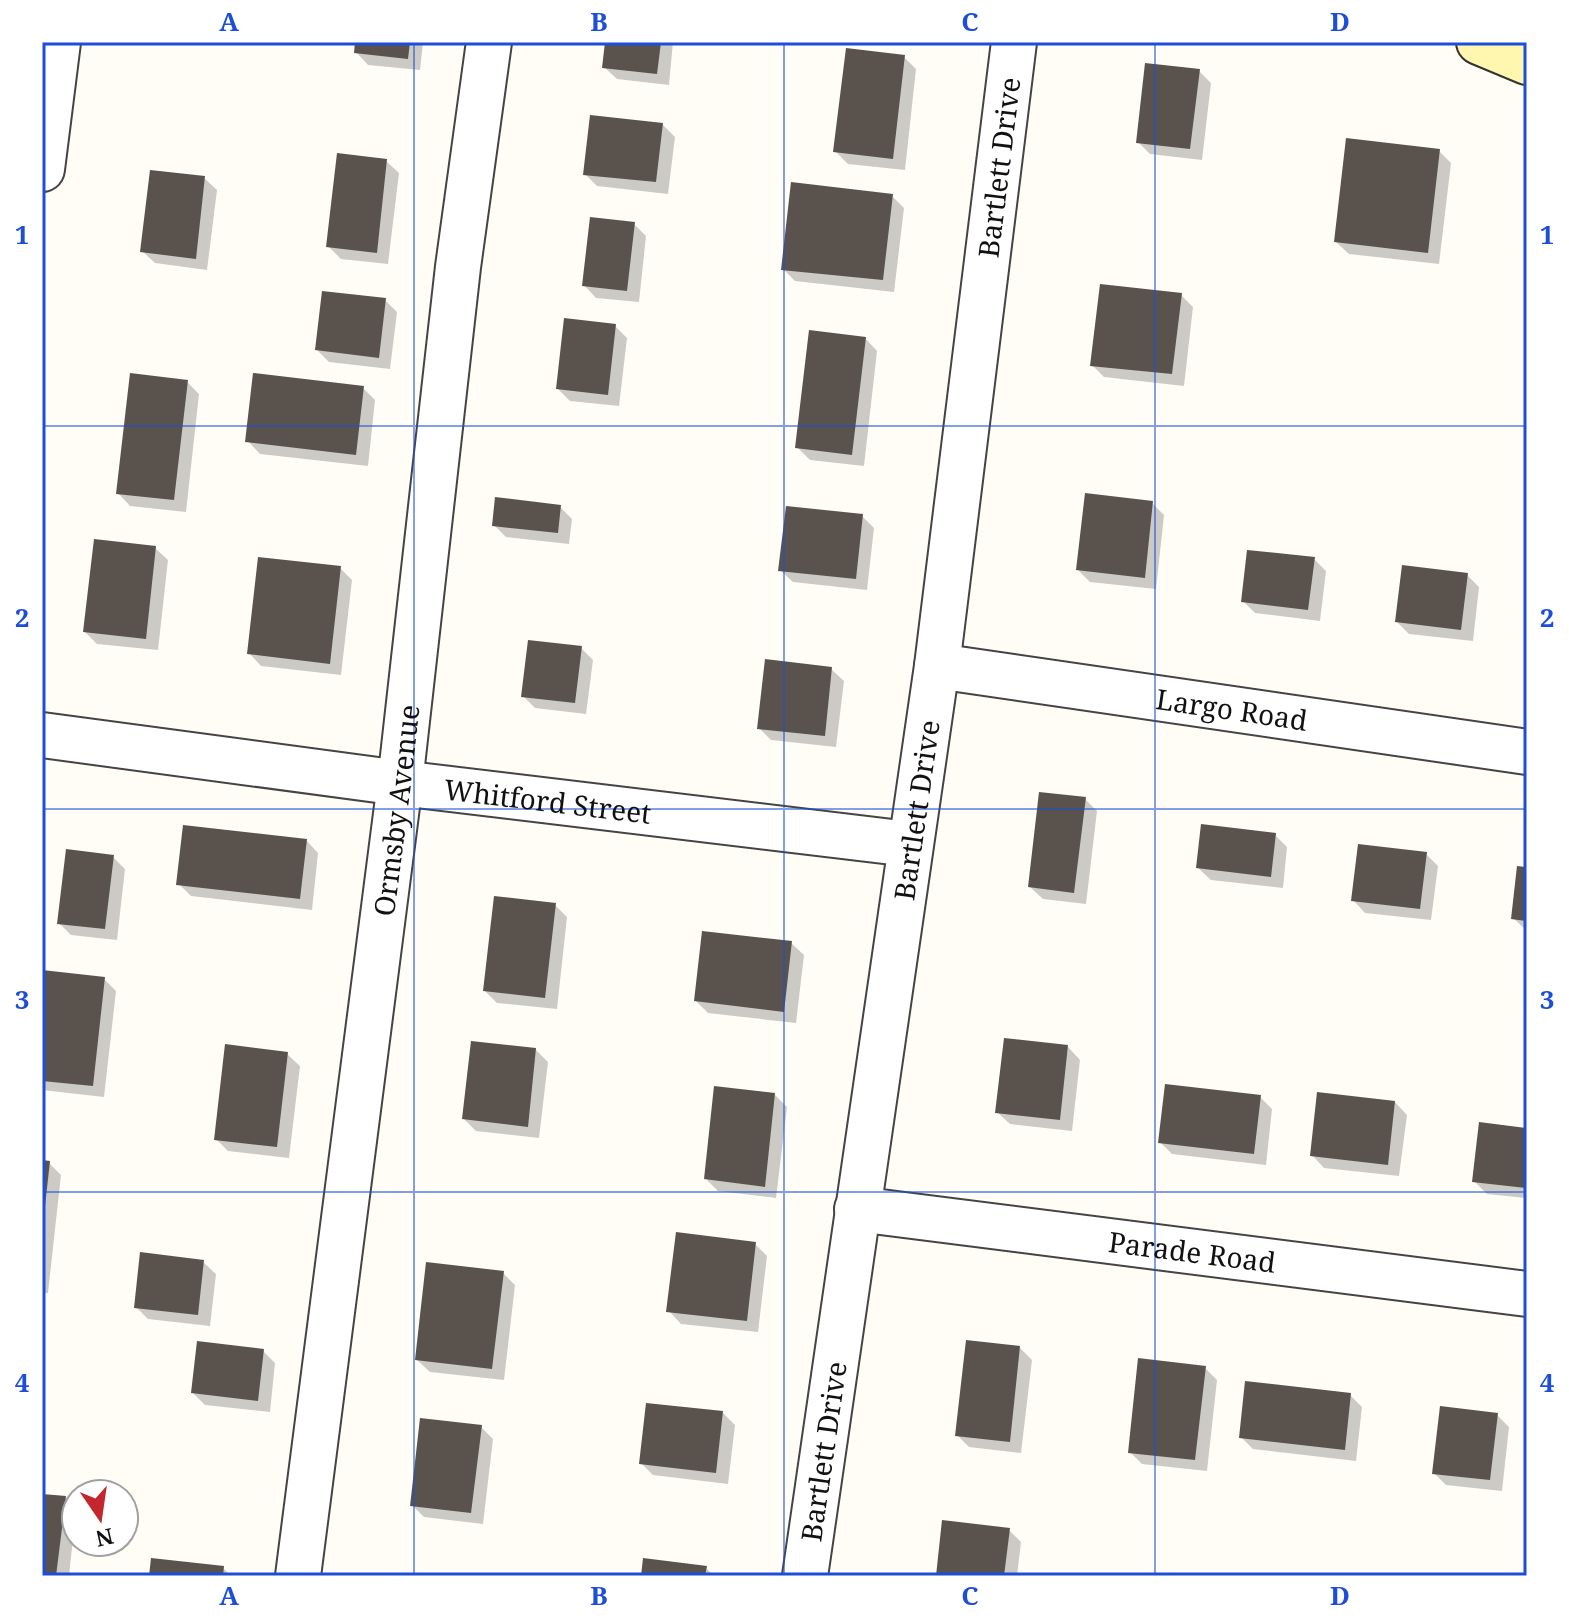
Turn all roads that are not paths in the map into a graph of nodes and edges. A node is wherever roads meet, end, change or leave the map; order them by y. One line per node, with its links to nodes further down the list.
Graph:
1 (58, 42): 6 (street)
2 (489, 42): 10 (street, Ormsby Avenue)
3 (1014, 42): 7 (street, Bartlett Drive)
4 (1479, 42): 5 (street)
5 (1527, 62)
6 (42, 169)
7 (937, 666): 9 (street, Largo Road); 11 (street, Bartlett Drive)
8 (42, 735): 10 (street, Whitford Street)
9 (1527, 752)
10 (400, 783): 11 (street, Whitford Street); 14 (street, Ormsby Avenue)
11 (909, 844): 12 (street, Bartlett Drive)
12 (857, 1209): 13 (street, Parade Road); 15 (street, Bartlett Drive)
13 (1527, 1294)
14 (298, 1576)
15 (805, 1576)

